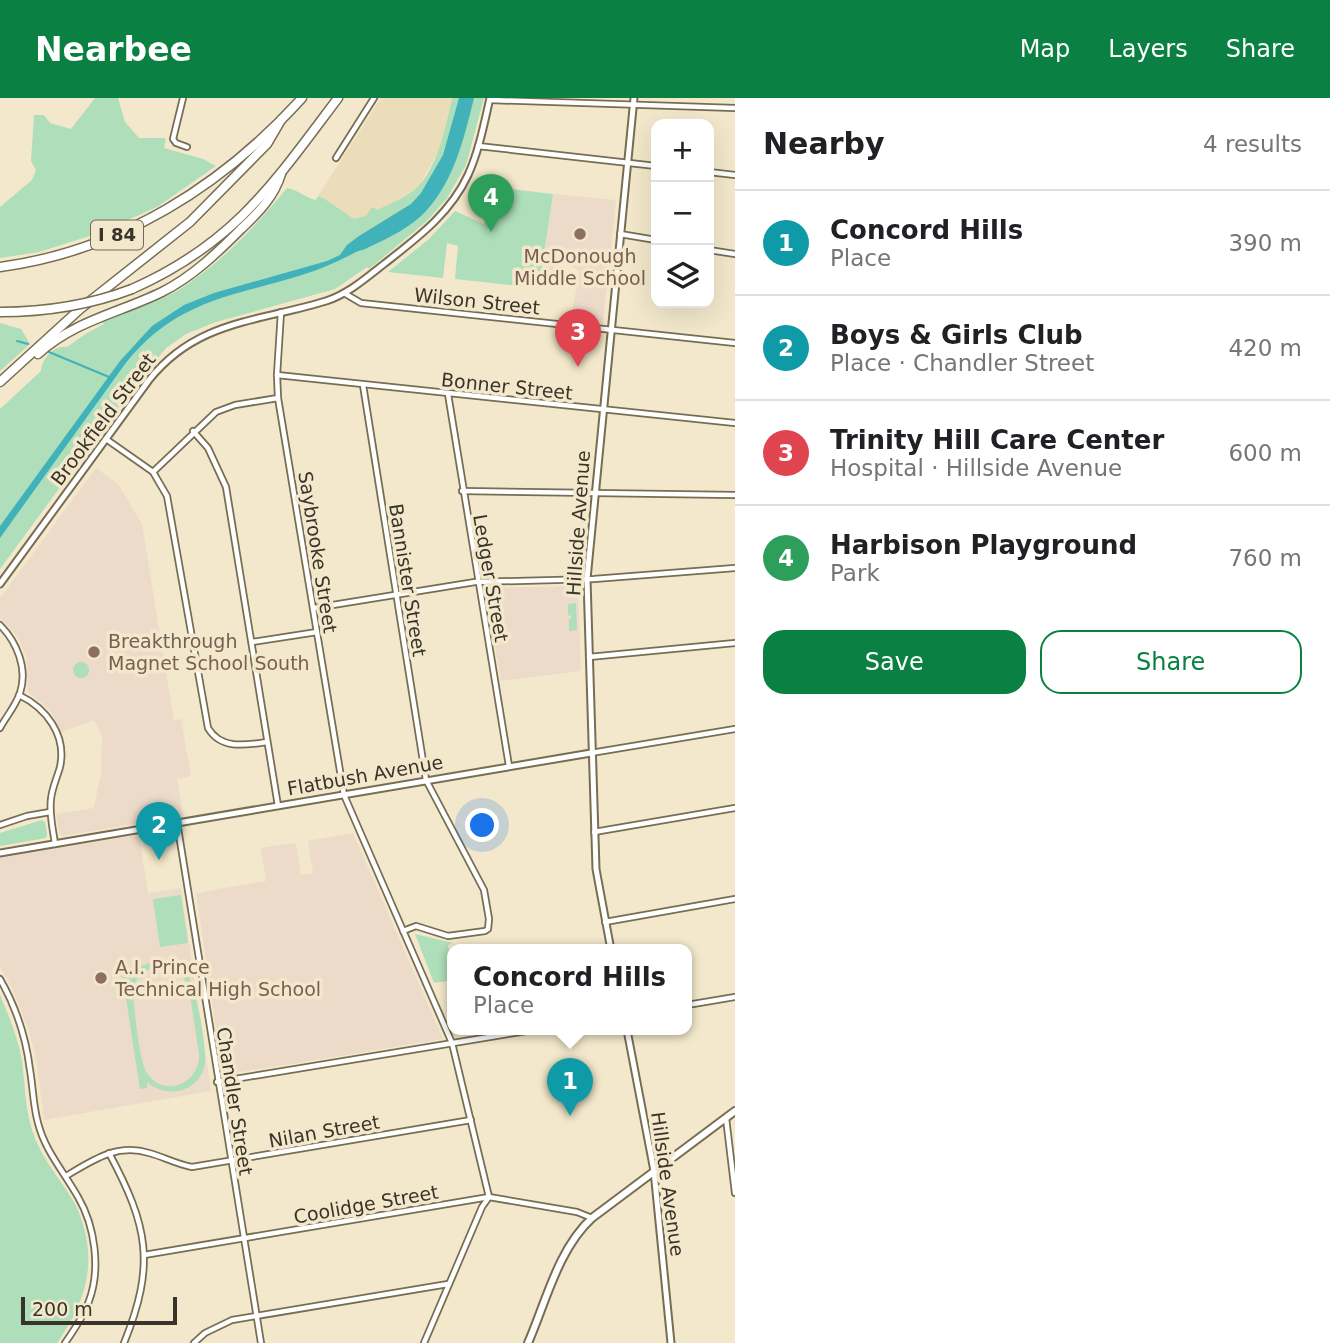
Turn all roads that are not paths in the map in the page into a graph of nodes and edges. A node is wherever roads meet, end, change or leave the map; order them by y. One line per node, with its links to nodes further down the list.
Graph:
1 (183, 98): 10 (street)
2 (302, 98): 11 (highway)
3 (338, 98): 17 (highway)
4 (374, 98): 12 (street)
5 (634, 98): 7 (street, Hillside Avenue)
6 (490, 99): 7 (street); 9 (street, Brookfield Street)
7 (633, 106): 8 (street); 13 (street, Hillside Avenue)
8 (735, 108)
9 (478, 146): 13 (street); 23 (street, Brookfield Street)
10 (187, 147)
11 (250, 155): 22 (highway, I 84); 29 (highway)
12 (336, 158)
13 (627, 163): 14 (street); 18 (street, Hillside Avenue)
14 (651, 165)
15 (714, 173): 16 (street)
16 (735, 175)
17 (271, 191): 24 (highway, bridge); 31 (highway)
18 (620, 234): 19 (street); 26 (street, Hillside Avenue)
19 (651, 239)
20 (714, 251): 21 (street)
21 (735, 254)
22 (0, 267)
23 (344, 293): 25 (street, Brookfield Street); 26 (street, Wilson Street)
24 (0, 312)
25 (281, 313): 28 (street, Saybrooke Street); 37 (street, Brookfield Street)
26 (611, 330): 27 (street, Wilson Street); 34 (street, Hillside Avenue)
27 (735, 343)
28 (277, 375): 30 (street, Bonner Street); 33 (street, Saybrooke Street)
29 (0, 382)
30 (363, 385): 32 (street, Bonner Street); 46 (street, Bannister Street)
31 (0, 389)
32 (448, 394): 34 (street, Bonner Street); 39 (street, Ledger Street)
33 (278, 398): 36 (street); 47 (street, Saybrooke Street)
34 (603, 410): 35 (street, Bonner Street); 40 (street, Hillside Avenue)
35 (735, 423)
36 (193, 431): 38 (street); 50 (street)
37 (106, 439): 38 (street); 45 (street, Brookfield Street)
38 (153, 472): 56 (street)
39 (462, 491): 40 (street); 44 (street, Ledger Street)
40 (594, 493): 41 (street); 43 (street, Hillside Avenue)
41 (735, 495)
42 (735, 569): 43 (street)
43 (587, 579): 44 (street); 52 (street, Hillside Avenue)
44 (478, 582): 46 (street); 58 (street, Ledger Street)
45 (0, 584)
46 (396, 595): 47 (street); 59 (street, Bannister Street)
47 (313, 608): 49 (street, Saybrooke Street)
48 (0, 625): 53 (street)
49 (317, 632): 50 (street); 60 (street, Saybrooke Street)
50 (252, 642): 56 (street)
51 (735, 643): 52 (street)
52 (589, 657): 57 (street, Hillside Avenue)
53 (19, 695): 54 (street); 63 (street)
54 (0, 728)
55 (735, 729): 57 (street, Flatbush Avenue)
56 (267, 742): 61 (street)
57 (591, 753): 58 (street, Flatbush Avenue); 66 (street, Hillside Avenue)
58 (509, 766): 59 (street, Flatbush Avenue)
59 (426, 780): 60 (street, Flatbush Avenue); 71 (street, Bannister Street)
60 (344, 794): 61 (street, Flatbush Avenue); 71 (street, Saybrooke Street)
61 (278, 806): 64 (street, Flatbush Avenue)
62 (735, 808): 66 (street)
63 (50, 812): 65 (street); 67 (street)
64 (177, 822): 67 (street, Flatbush Avenue); 81 (street, Chandler Street)
65 (0, 825)
66 (593, 832): 70 (street, Hillside Avenue)
67 (55, 844): 68 (street, Flatbush Avenue)
68 (0, 853)
69 (735, 899): 70 (street)
70 (605, 922): 72 (street, Hillside Avenue)
71 (403, 930): 76 (street, Saybrooke Street)
72 (610, 944)
73 (0, 979): 88 (street)
74 (735, 997): 75 (street)
75 (692, 1004)
76 (447, 1031)
77 (449, 1035): 80 (street, Saybrooke Street)
78 (501, 1035): 80 (street)
79 (628, 1035): 87 (street, Hillside Avenue)
80 (452, 1043): 81 (street); 84 (street, Saybrooke Street)
81 (217, 1082): 86 (street, Chandler Street)
82 (735, 1111): 83 (main road)
83 (726, 1118): 87 (main road); 89 (street)
84 (471, 1120): 86 (street, Nilan Street); 90 (street, Saybrooke Street)
85 (109, 1153): 86 (street, Nilan Street); 88 (street, Nilan Street); 93 (street)
86 (230, 1162): 92 (street, Chandler Street)
87 (654, 1171): 91 (main road); 102 (street, Hillside Avenue)
88 (66, 1176): 96 (street)
89 (735, 1194)
90 (489, 1197): 91 (street, Coolidge Street); 92 (street, Coolidge Street); 94 (street)
91 (592, 1218): 101 (main road)
92 (243, 1239): 93 (street, Coolidge Street); 95 (street, Chandler Street)
93 (144, 1255): 97 (street)
94 (449, 1284): 95 (street); 100 (street)
95 (256, 1314): 98 (street); 99 (street, Chandler Street)
96 (65, 1343)
97 (124, 1343)
98 (194, 1343)
99 (261, 1343)
100 (424, 1343)
101 (528, 1343)
102 (671, 1343)

